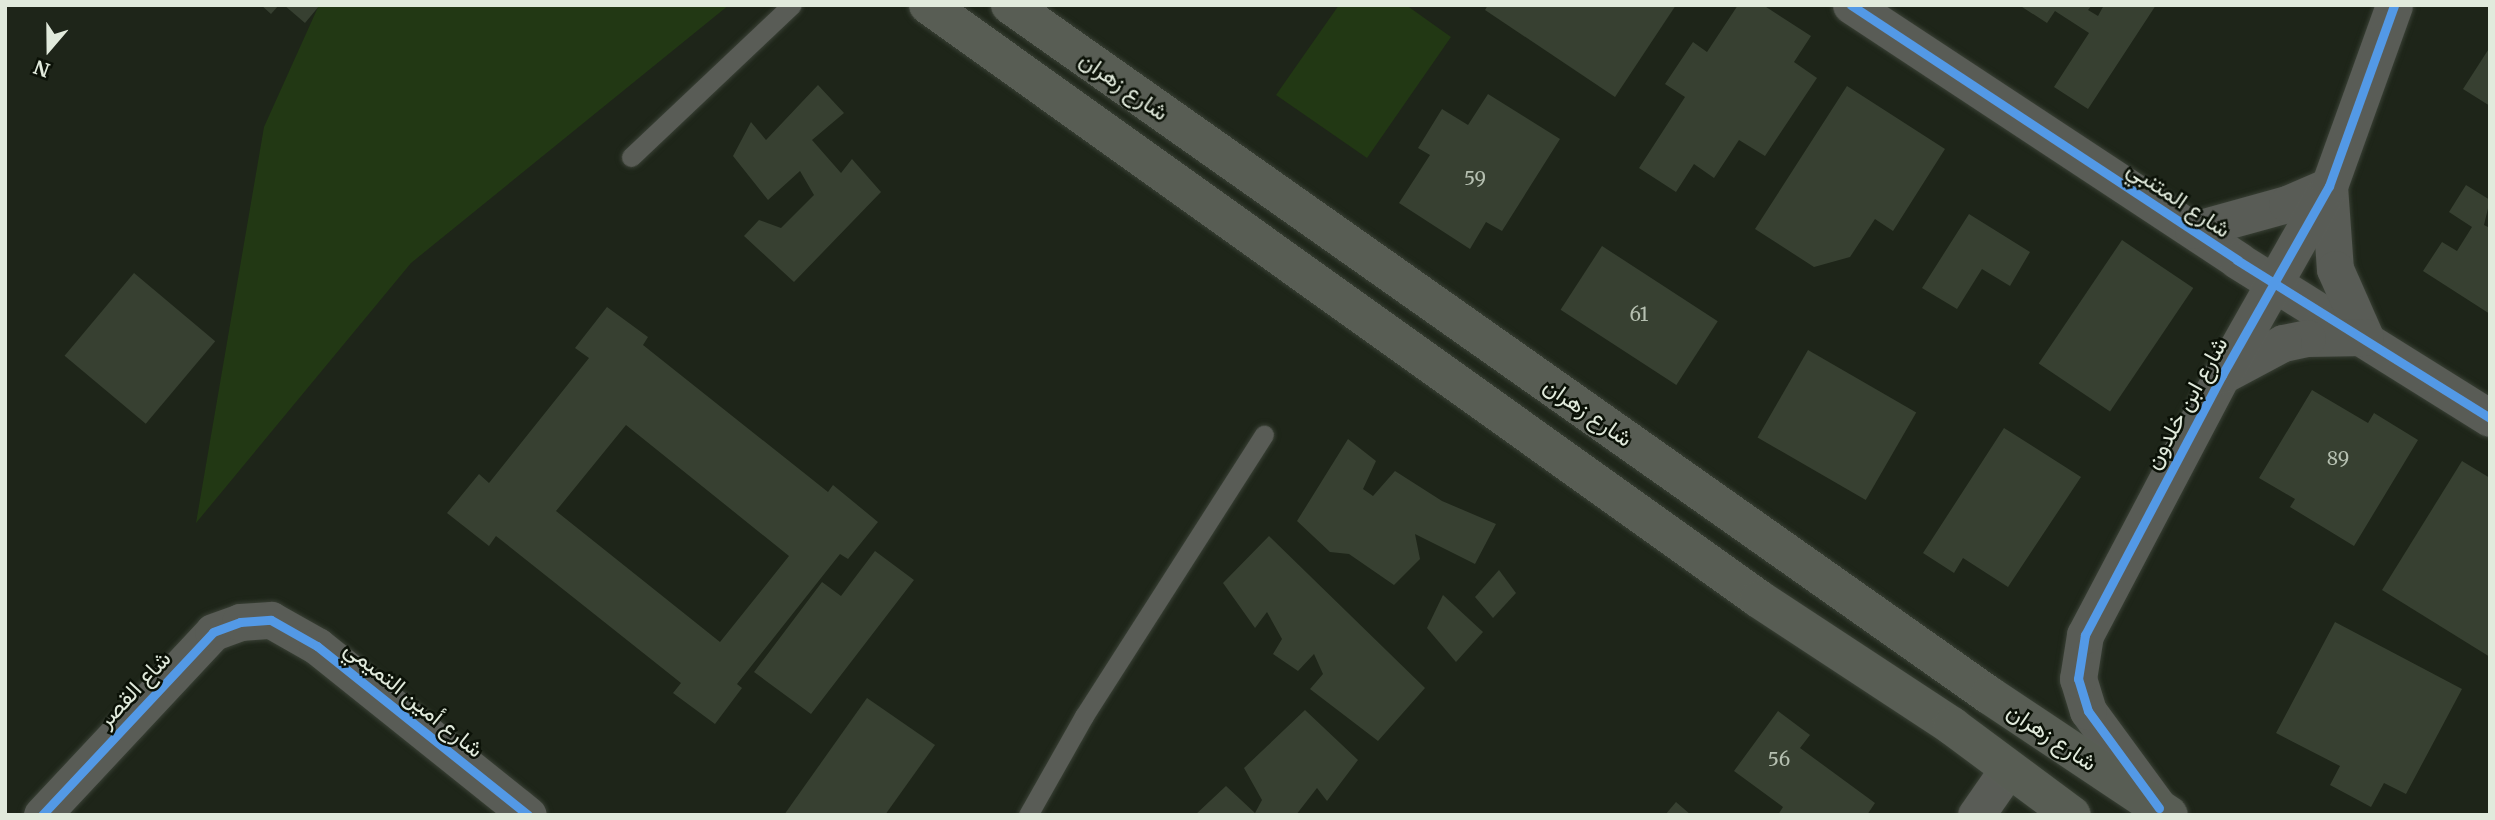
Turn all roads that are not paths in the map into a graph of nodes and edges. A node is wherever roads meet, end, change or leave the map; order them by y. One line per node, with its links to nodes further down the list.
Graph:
1 (792, 5): 6 (lane)
2 (928, 5): 15 (main road, شارع زهران)
3 (1010, 5): 16 (main road, شارع زهران)
4 (1851, 5): 8 (street, شارع المتنبي)
5 (2394, 5): 7 (street, شارع ابن خلدون)
6 (631, 157)
7 (2329, 186): 8 (street); 9 (street, شارع ابن خلدون); 10 (street)
8 (2193, 230): 9 (street, شارع المتنبي)
9 (2275, 285): 10 (street, شارع المتنبي); 11 (street, شارع ابن خلدون)
10 (2365, 337): 11 (street); 12 (street, شارع المتنبي)
11 (2222, 375): 16 (street, شارع ابن خلدون)
12 (2490, 418)
13 (1264, 435): 19 (lane)
14 (271, 620): 17 (street, شاع القصر); 18 (street, شارع أمين التميمي)
15 (2008, 769): 20 (street); 21 (main road, شارع زهران)
16 (2164, 812)
17 (42, 815)
18 (528, 815)
19 (1028, 815)
20 (1976, 815)
21 (2072, 815)

